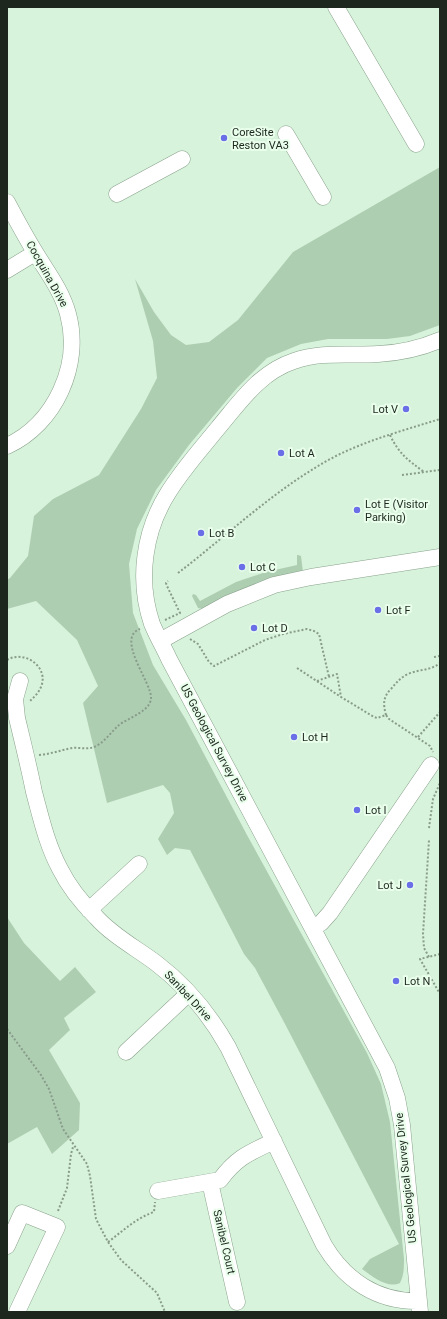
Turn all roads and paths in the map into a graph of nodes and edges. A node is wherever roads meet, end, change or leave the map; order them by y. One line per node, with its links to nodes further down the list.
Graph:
1 (336, 7): 3 (street)
2 (286, 134): 6 (street)
3 (416, 144)
4 (182, 159): 5 (street)
5 (117, 194)
6 (323, 197)
7 (7, 202): 8 (street, Cocquina Drive)
8 (35, 253): 9 (street); 13 (street, Cocquina Drive)
9 (7, 270)
10 (440, 340): 20 (street, US Geological Survey Drive)
11 (440, 419): 12 (path)
12 (390, 435): 15 (path); 18 (path)
13 (7, 446)
14 (440, 470): 15 (path)
15 (424, 472): 16 (path)
16 (402, 476)
17 (440, 557): 22 (street)
18 (178, 573)
19 (168, 581): 20 (path)
20 (157, 623): 22 (street, US Geological Survey Drive); 34 (path)
21 (187, 636): 27 (path)
22 (160, 641): 41 (street, US Geological Survey Drive)
23 (440, 656): 24 (path)
24 (434, 657)
25 (440, 663): 32 (path)
26 (297, 668): 29 (path)
27 (329, 677): 29 (path); 30 (path)
28 (20, 681): 34 (street, Sanibel Drive)
29 (317, 681): 30 (path)
30 (341, 697): 32 (path)
31 (440, 712): 33 (path)
32 (386, 715): 33 (path)
33 (418, 737): 35 (path)
34 (26, 758): 40 (street, Sanibel Drive)
35 (433, 762): 41 (street)
36 (440, 782): 37 (path)
37 (430, 828)
38 (429, 840): 43 (path)
39 (140, 864): 40 (street)
40 (89, 910): 44 (street, Sanibel Drive)
41 (313, 928): 56 (street, US Geological Survey Drive)
42 (440, 954): 43 (path)
43 (429, 957): 45 (path)
44 (189, 993): 47 (street); 48 (street, Sanibel Drive)
45 (440, 994)
46 (7, 1029): 49 (path)
47 (126, 1052)
48 (274, 1141): 50 (street); 56 (street, Sanibel Drive)
49 (74, 1146): 52 (path); 53 (path)
50 (210, 1182): 51 (street); 55 (street, Sanibel Court)
51 (158, 1191): 53 (path)
52 (58, 1211)
53 (108, 1242): 58 (path)
54 (7, 1246): 57 (street)
55 (237, 1302)
56 (419, 1307)
57 (17, 1312)
58 (165, 1312)

